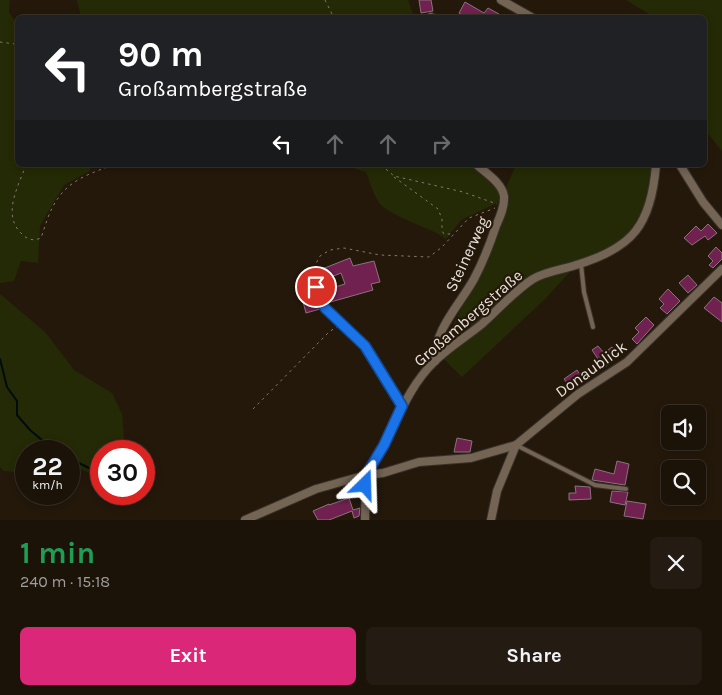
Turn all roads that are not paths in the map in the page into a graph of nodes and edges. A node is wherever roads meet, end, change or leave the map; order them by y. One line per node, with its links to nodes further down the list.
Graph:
1 (501, 0): 2 (street)
2 (528, 15)
3 (479, 167): 11 (street, Steinerweg)
4 (656, 167): 7 (street, Großambergstraße)
5 (681, 167): 6 (street)
6 (721, 220)
7 (581, 264): 10 (lane); 11 (street, Großambergstraße)
8 (722, 269): 13 (street, Donaublick)
9 (316, 287): 12 (lane)
10 (593, 327)
11 (435, 361): 12 (street, Großambergstraße)
12 (402, 406): 14 (street, Großambergstraße)
13 (516, 445): 14 (street); 15 (lane); 18 (street)
14 (366, 475): 16 (street); 17 (street)
15 (626, 489)
16 (245, 520)
17 (366, 520)
18 (491, 520)

